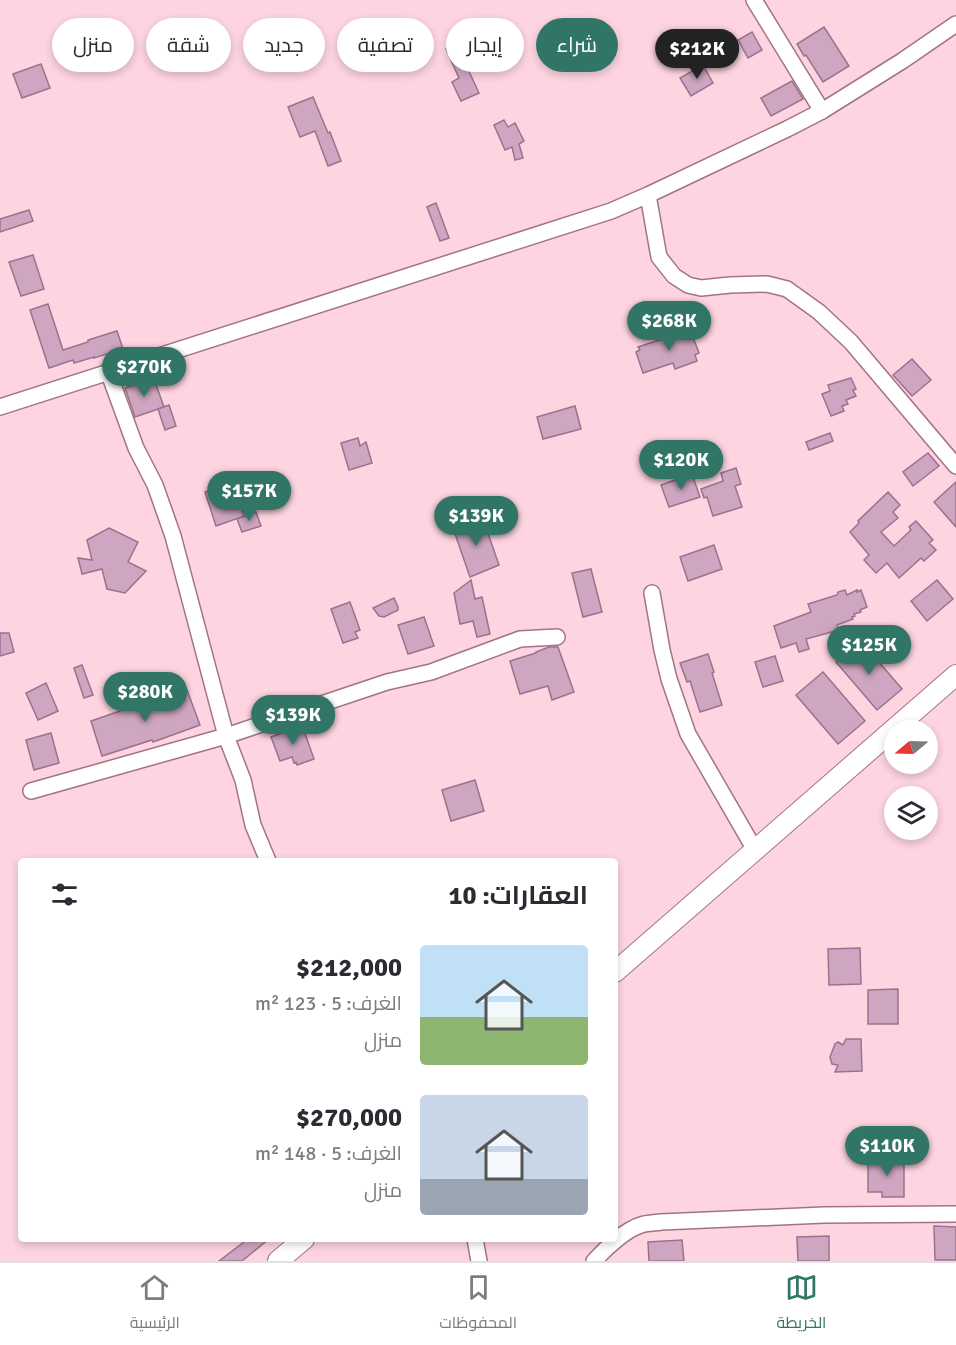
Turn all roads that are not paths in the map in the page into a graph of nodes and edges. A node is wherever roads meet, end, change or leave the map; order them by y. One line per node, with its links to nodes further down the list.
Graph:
1 (754, 0): 3 (street)
2 (956, 24): 3 (street)
3 (822, 111): 4 (street)
4 (648, 195): 5 (street); 7 (street)
5 (108, 371): 6 (street); 11 (street)
6 (0, 407)
7 (956, 466)
8 (652, 593): 13 (street)
9 (556, 637): 11 (street)
10 (956, 675): 13 (main road)
11 (226, 736): 12 (street); 14 (street)
12 (31, 791)
13 (754, 850): 15 (main road)
14 (267, 858)
15 (618, 969)
16 (956, 1214): 17 (street)
17 (618, 1239)
18 (300, 1242): 21 (main road)
19 (476, 1242): 22 (street)
20 (614, 1242): 23 (street)
21 (278, 1261)
22 (479, 1261)
23 (594, 1261)

